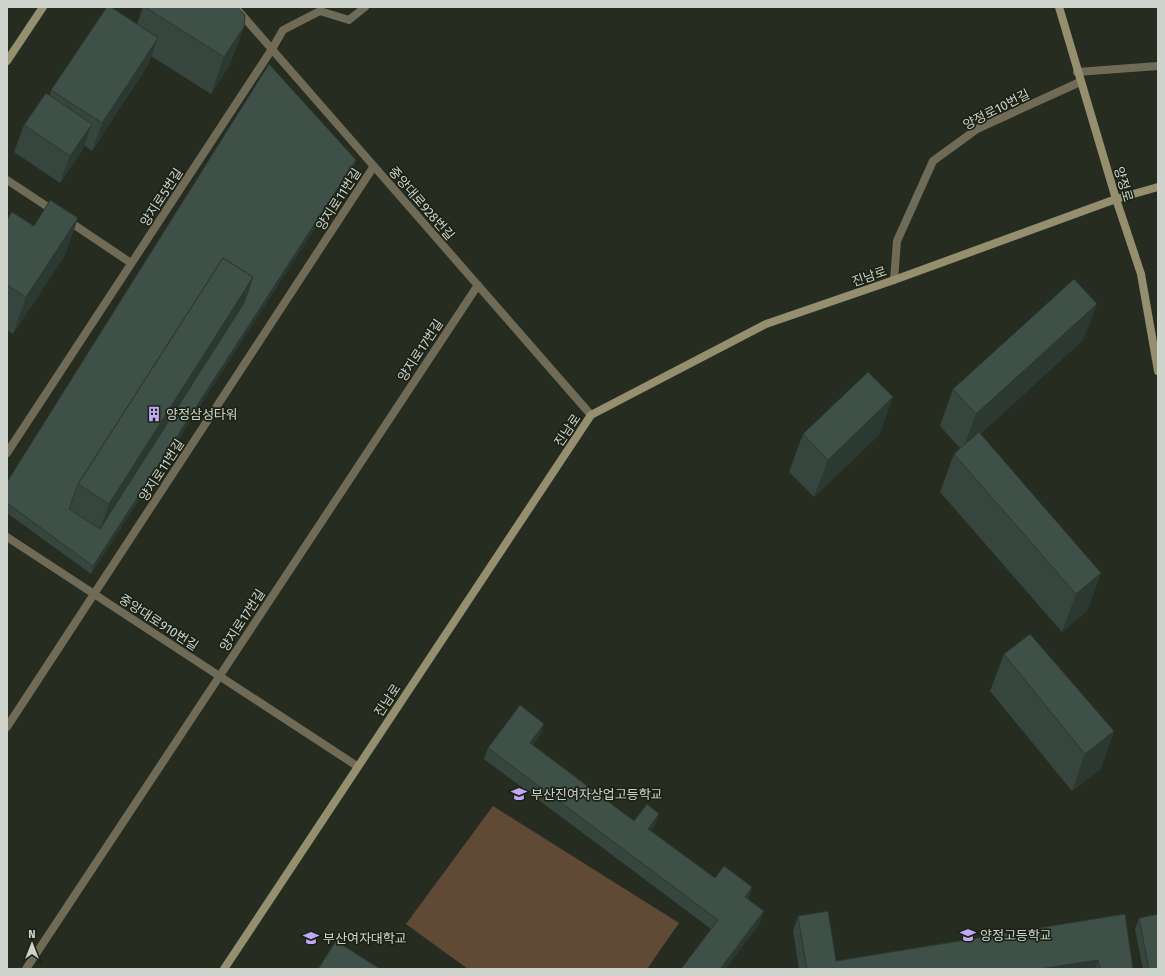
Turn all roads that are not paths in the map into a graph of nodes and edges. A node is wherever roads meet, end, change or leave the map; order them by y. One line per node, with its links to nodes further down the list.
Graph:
1 (43, 7): 6 (street)
2 (235, 7): 5 (street, 중앙대로928번길)
3 (365, 7): 5 (street, 양지로5번길)
4 (1059, 7): 8 (street, 양정로)
5 (272, 49): 10 (street, 중앙대로928번길); 14 (street, 양지로5번길)
6 (7, 62)
7 (1158, 66): 8 (street)
8 (1077, 72): 9 (street, 양정로)
9 (1080, 82): 13 (street, 양정로); 15 (street, 양정로10번길)
10 (374, 166): 16 (street, 중앙대로928번길); 21 (street, 양지로11번길)
11 (7, 180): 14 (street)
12 (1158, 187): 13 (street, 진남로)
13 (1116, 199): 15 (street, 진남로); 17 (street, 양정로)
14 (132, 263): 19 (street, 양지로5번길)
15 (894, 280): 18 (street, 진남로)
16 (478, 285): 18 (street, 중앙대로928번길); 22 (street, 양지로17번길)
17 (1158, 371)
18 (592, 415): 24 (street, 진남로)
19 (7, 453)
20 (7, 536): 21 (street, 중앙대로910번길)
21 (94, 594): 22 (street, 중앙대로910번길); 23 (street, 양지로11번길)
22 (219, 676): 24 (street, 중앙대로910번길); 25 (street, 양지로17번길)
23 (7, 726)
24 (357, 766): 26 (street, 진남로)
25 (26, 969)
26 (224, 969)

